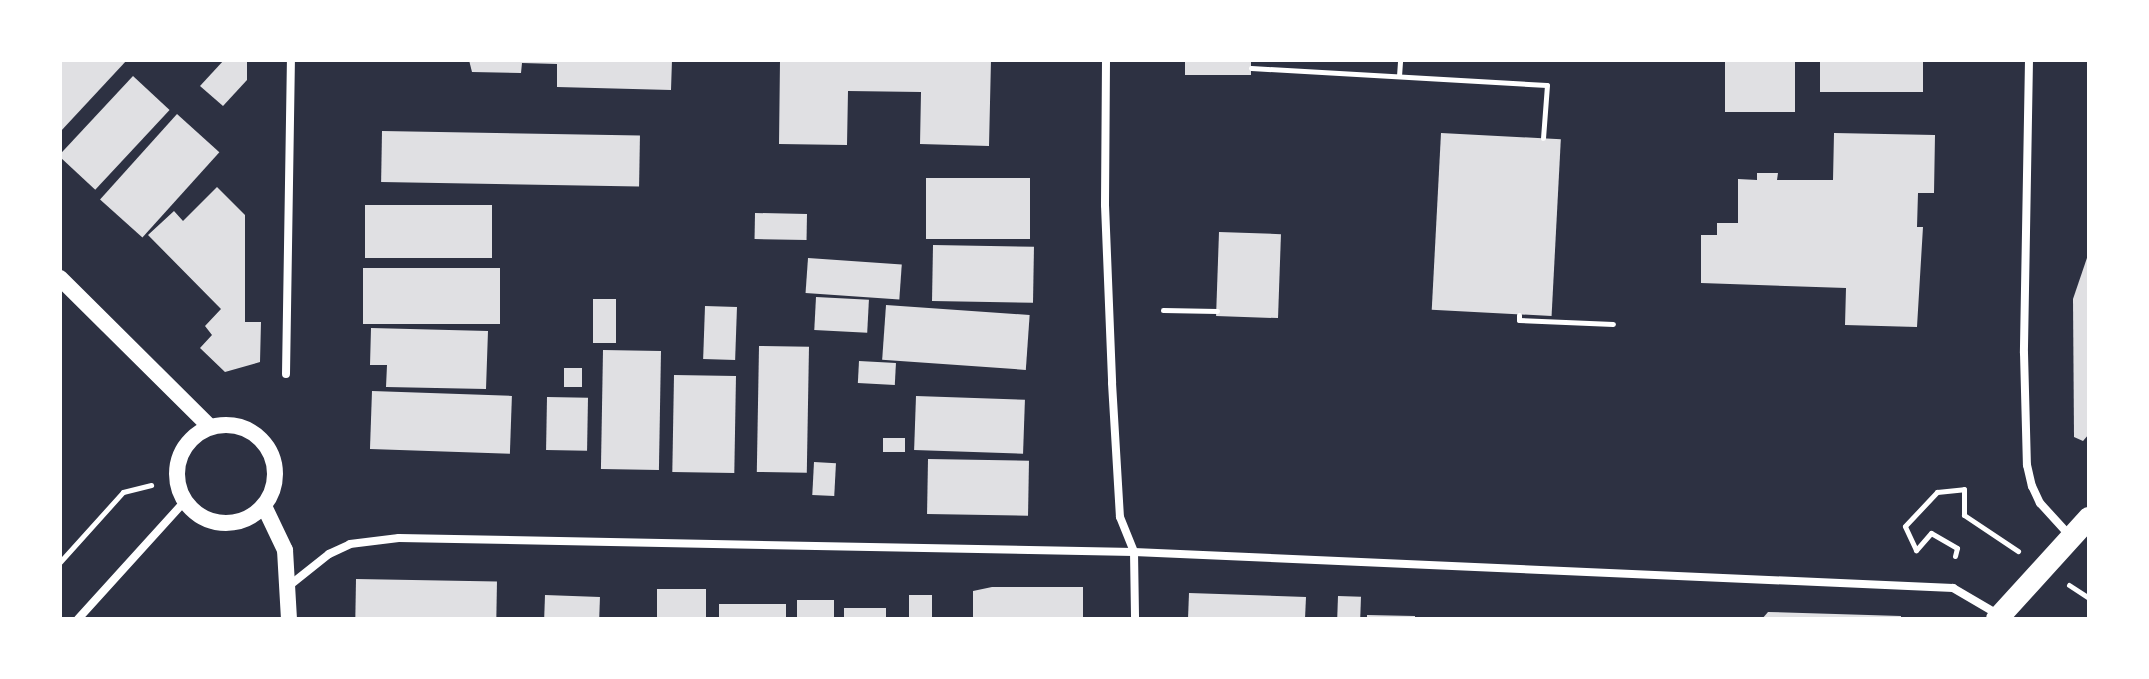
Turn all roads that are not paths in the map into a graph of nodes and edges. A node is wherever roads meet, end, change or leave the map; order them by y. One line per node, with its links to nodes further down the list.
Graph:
1 (291, 60): 5 (street)
2 (1106, 60): 11 (street)
3 (2029, 60): 10 (street)
4 (60, 278): 6 (main road)
5 (286, 374)
6 (210, 427): 7 (main road); 8 (main road)
7 (185, 501): 8 (main road); 14 (street)
8 (264, 506): 12 (main road)
9 (2089, 518): 10 (highway)
10 (2071, 538): 13 (highway)
11 (1134, 552): 12 (street); 13 (street); 16 (street)
12 (290, 585): 15 (main road)
13 (1998, 617)
14 (78, 619)
15 (289, 619)
16 (1135, 619)

